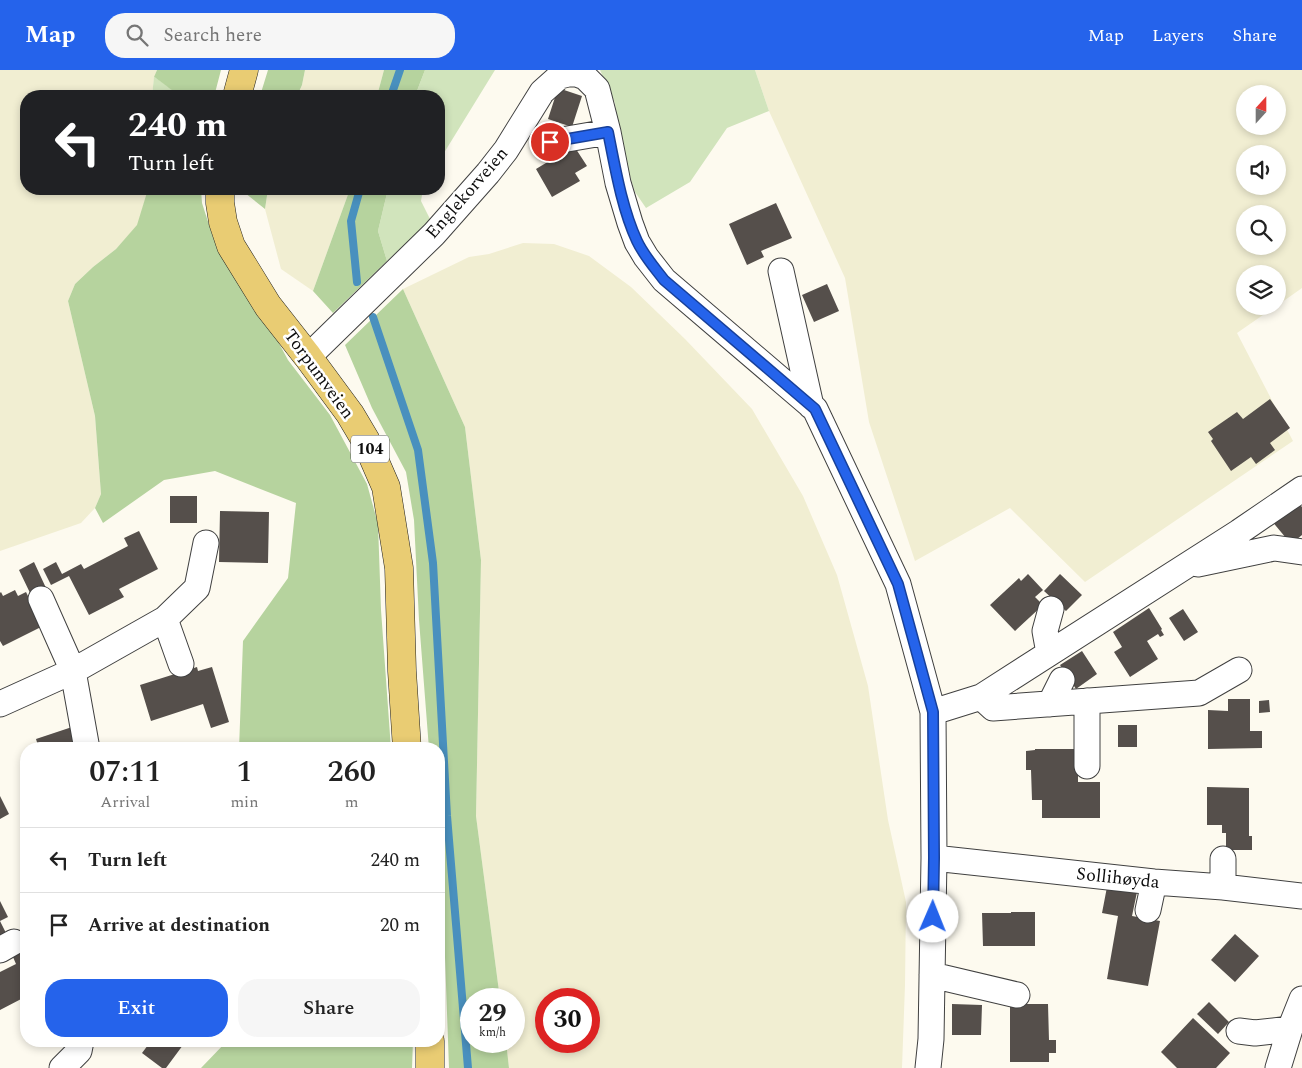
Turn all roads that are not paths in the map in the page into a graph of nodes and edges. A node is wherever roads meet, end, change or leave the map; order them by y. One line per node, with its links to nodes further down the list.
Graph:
1 (244, 70): 3 (main road)
2 (568, 72): 4 (street, Englekorveien); 8 (street, Englekorveien)
3 (239, 90)
4 (608, 132): 5 (street); 9 (street, Englekorveien)
5 (550, 142)
6 (220, 195): 8 (main road, Torpumveien / 104)
7 (781, 271): 9 (street)
8 (308, 357): 30 (main road, Torpumveien / 104)
9 (811, 406): 28 (street, Englekorveien)
10 (1302, 489): 11 (street)
11 (1239, 532): 12 (street); 15 (street)
12 (1272, 533)
13 (206, 543): 18 (street)
14 (1302, 552): 15 (street)
15 (1184, 567): 19 (street)
16 (41, 599): 22 (street)
17 (1051, 609): 19 (street)
18 (165, 619): 20 (street); 22 (street)
19 (1049, 653): 24 (street)
20 (180, 664)
21 (1239, 670): 25 (street)
22 (73, 671): 26 (street); 29 (street)
23 (1062, 680): 27 (street)
24 (981, 697): 27 (street); 28 (street)
25 (1087, 702): 27 (street); 31 (street)
26 (0, 704)
27 (1050, 704)
28 (933, 712): 32 (street, Englekorveien)
29 (86, 742)
30 (407, 742)
31 (1087, 766)
32 (934, 858): 34 (street, Sollihøyda); 38 (street, Englekorveien)
33 (1223, 859): 35 (street)
34 (1154, 882): 35 (street, Sollihøyda); 37 (street)
35 (1222, 887): 36 (street, Sollihøyda)
36 (1302, 896)
37 (1148, 910)
38 (932, 975): 39 (street); 44 (street, Englekorveien)
39 (1017, 995)
40 (1298, 1014): 41 (street); 45 (street)
41 (1239, 1031)
42 (430, 1047): 43 (main road)
43 (430, 1068)
44 (928, 1068)
45 (1278, 1068)

